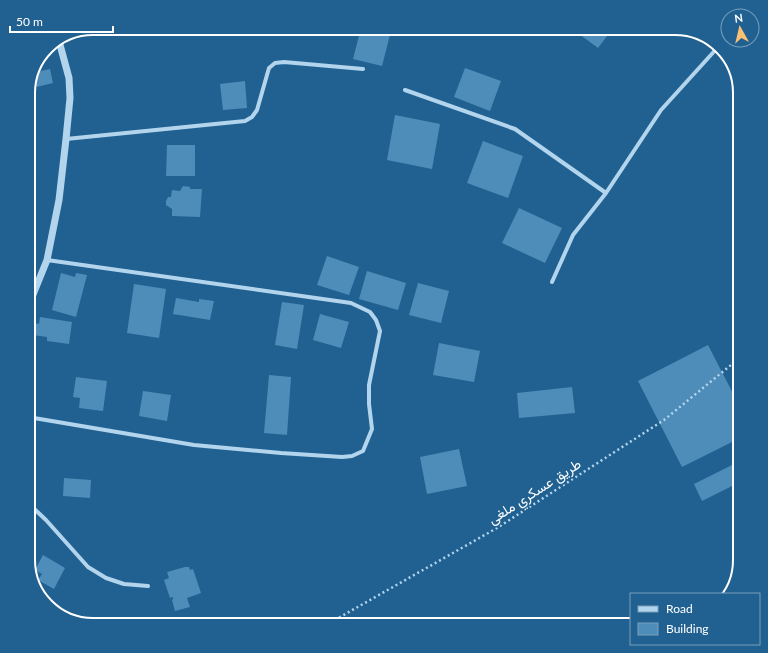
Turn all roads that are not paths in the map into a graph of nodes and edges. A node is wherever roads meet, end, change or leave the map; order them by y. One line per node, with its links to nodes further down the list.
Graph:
1 (60, 46): 5 (street)
2 (715, 51): 6 (street)
3 (362, 69): 5 (street)
4 (405, 90): 6 (street)
5 (66, 139): 7 (street)
6 (606, 193): 8 (street)
7 (47, 260): 9 (street); 10 (street)
8 (552, 282)
9 (35, 290)
10 (35, 418)
11 (35, 510): 12 (street)
12 (148, 586)

